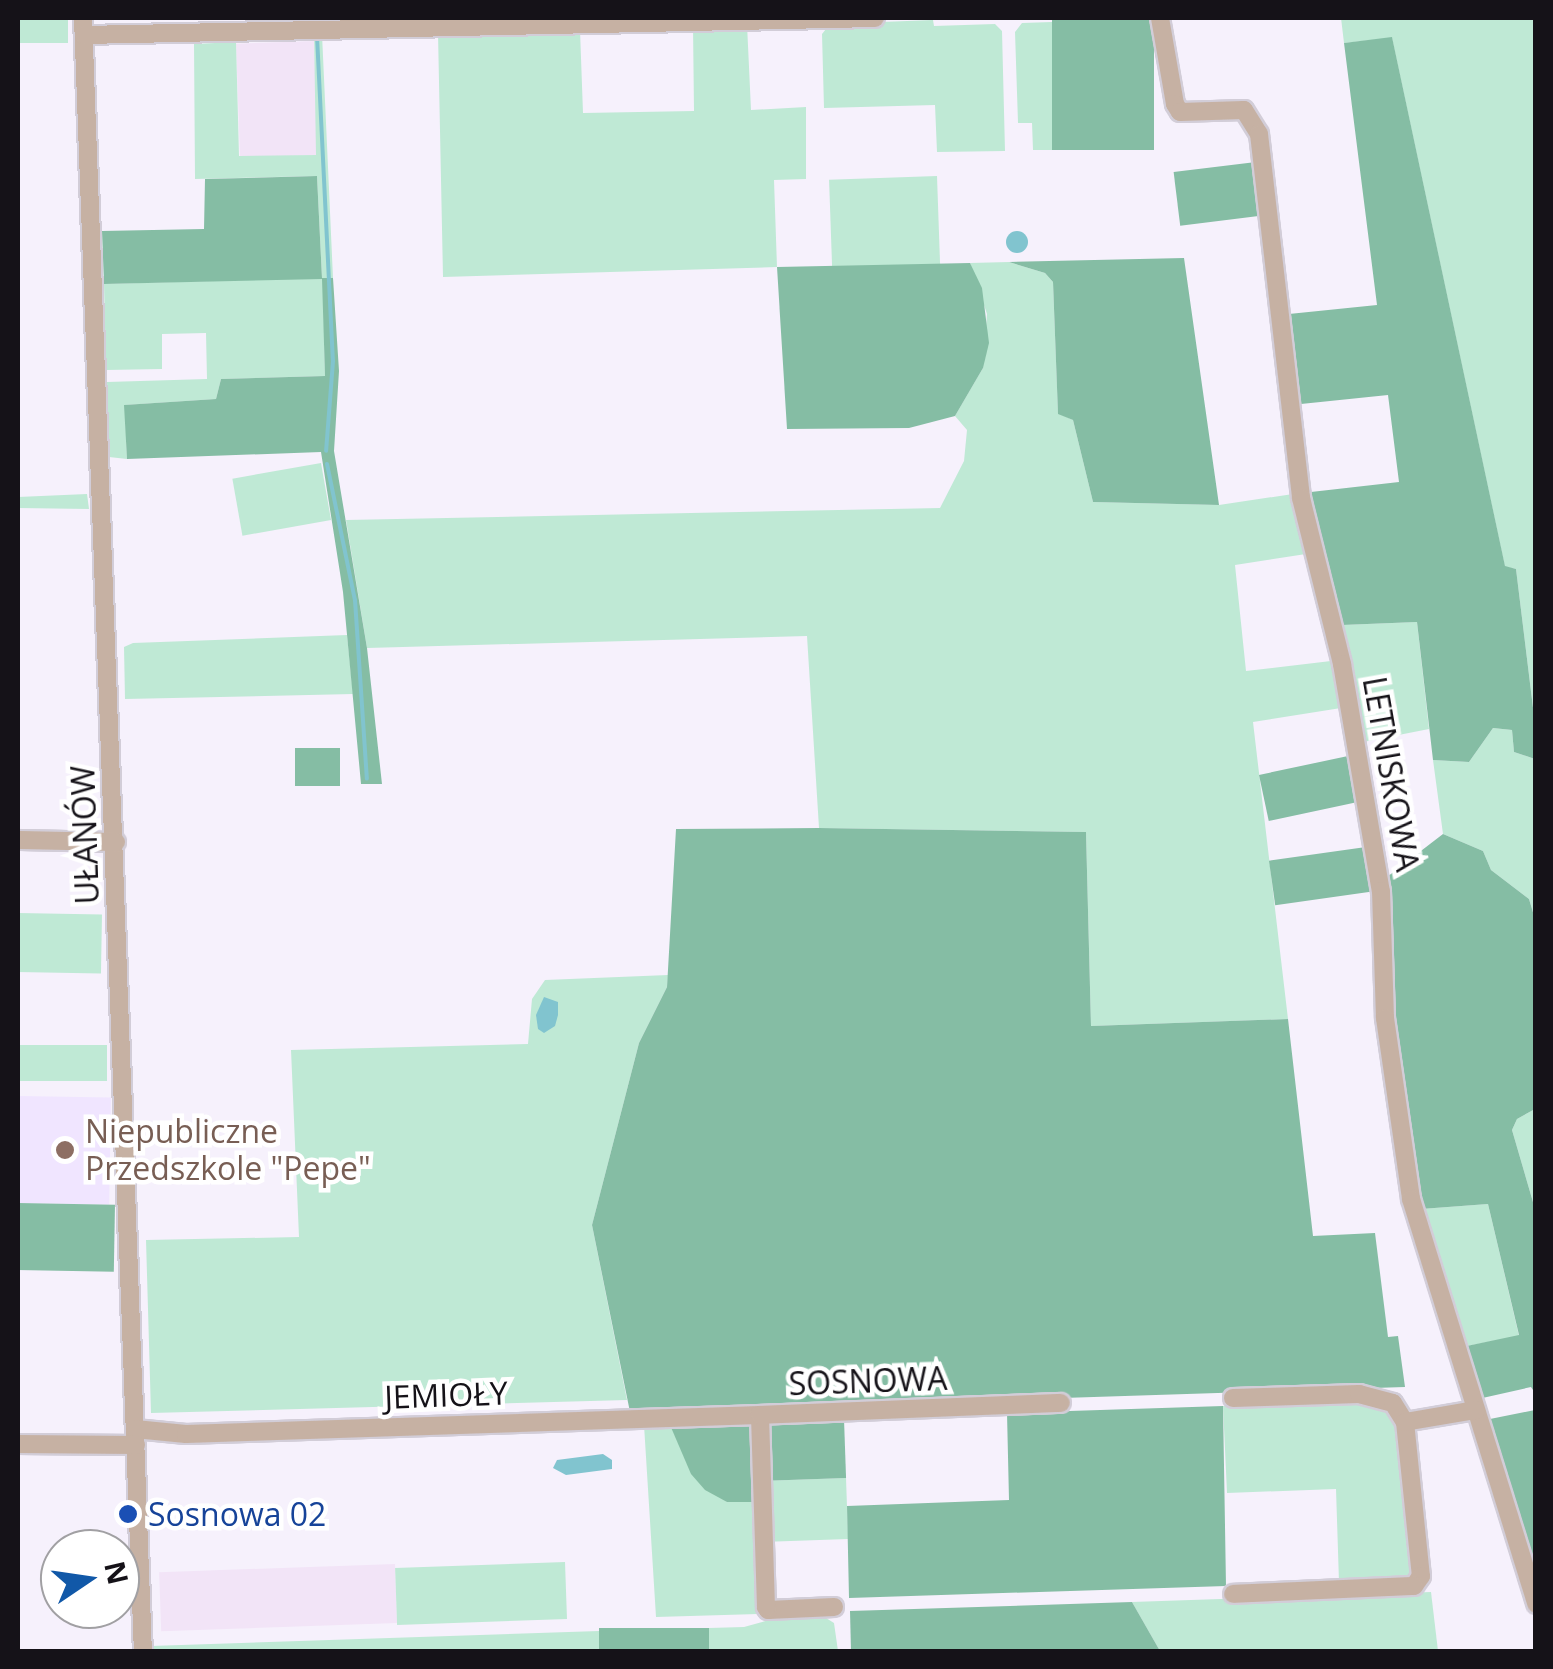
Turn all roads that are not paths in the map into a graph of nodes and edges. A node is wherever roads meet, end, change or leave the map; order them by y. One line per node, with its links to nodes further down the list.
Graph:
1 (875, 18): 3 (street)
2 (1160, 18): 8 (street, LETNISKOWA)
3 (84, 26): 5 (street, UŁANÓW)
4 (18, 840): 5 (street)
5 (116, 842): 11 (street, UŁANÓW)
6 (1233, 1398): 10 (street)
7 (1061, 1403): 9 (street, SOSNOWA)
8 (1476, 1410): 10 (street); 14 (street, LETNISKOWA)
9 (760, 1415): 11 (street, JEMIOŁY); 15 (street, SOSNOWA)
10 (1405, 1422): 13 (street)
11 (136, 1437): 12 (street, JEMIOŁY); 16 (street, UŁANÓW)
12 (18, 1444)
13 (1233, 1594)
14 (1536, 1604)
15 (834, 1607)
16 (143, 1652)

